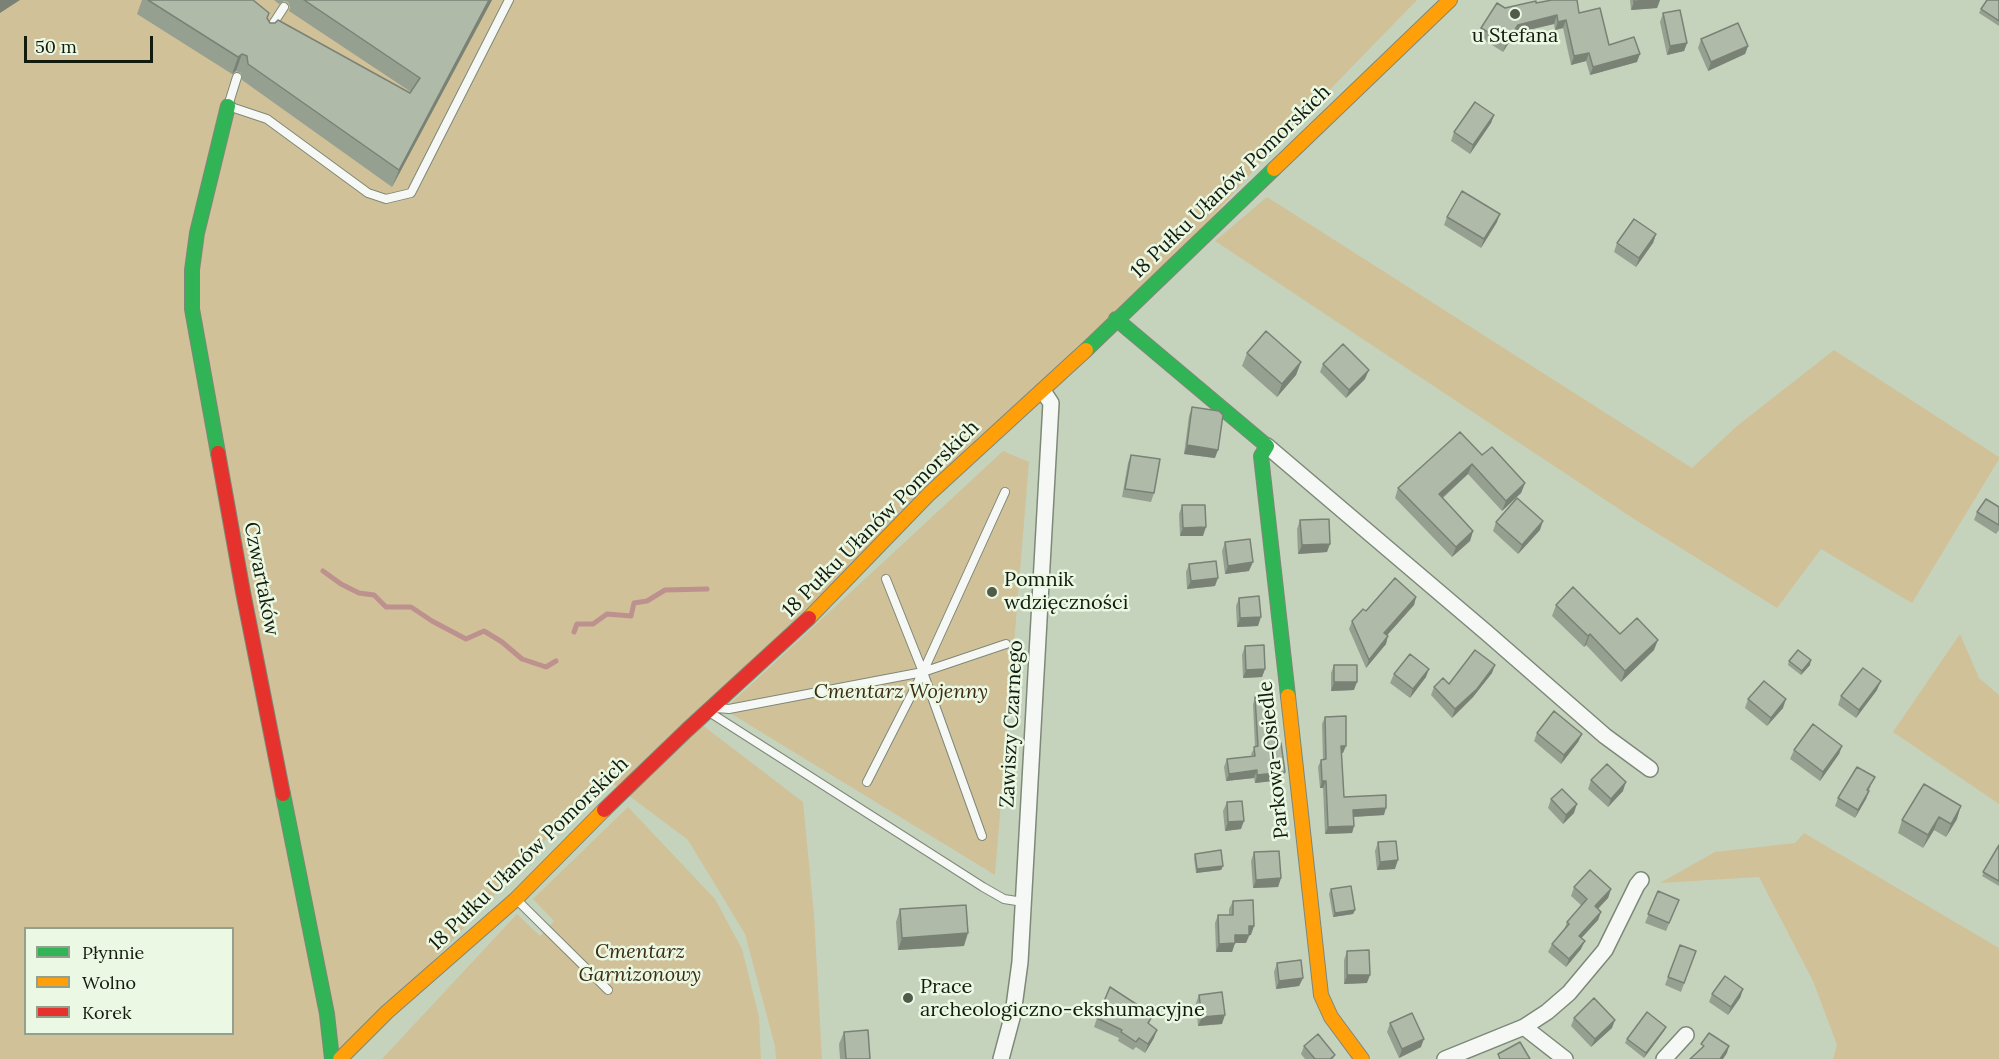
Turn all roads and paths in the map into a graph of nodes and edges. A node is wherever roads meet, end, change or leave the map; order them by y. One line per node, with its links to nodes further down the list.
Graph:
1 (509, 0): 6 (lane)
2 (1451, 1): 7 (street, 18 Pułku Ułanów Pomorskich)
3 (284, 7): 4 (lane)
4 (267, 34)
5 (237, 76): 6 (lane)
6 (228, 106): 24 (street, Czwartaków)
7 (1116, 319): 8 (street, 18 Pułku Ułanów Pomorskich); 9 (street)
8 (1043, 391): 14 (street, 18 Pułku Ułanów Pomorskich); 20 (street, Zawiszy Czarnego)
9 (1268, 446): 15 (street); 27 (street, Parkowa-Osiedle)
10 (1005, 492): 13 (lane)
11 (886, 579): 13 (lane)
12 (1006, 644): 13 (lane)
13 (923, 672): 14 (lane); 16 (lane); 17 (lane)
14 (710, 709): 19 (street, 18 Pułku Ułanów Pomorskich); 20 (lane)
15 (1650, 769)
16 (867, 782)
17 (982, 836)
18 (1641, 880): 22 (street)
19 (516, 899): 21 (lane); 25 (street, 18 Pułku Ułanów Pomorskich)
20 (1023, 902): 26 (street, Zawiszy Czarnego)
21 (608, 990)
22 (1524, 1027): 28 (street); 29 (street)
23 (1686, 1035): 30 (street)
24 (332, 1059)
25 (340, 1059)
26 (1001, 1059)
27 (1362, 1059)
28 (1445, 1059)
29 (1565, 1059)
30 (1664, 1059)

